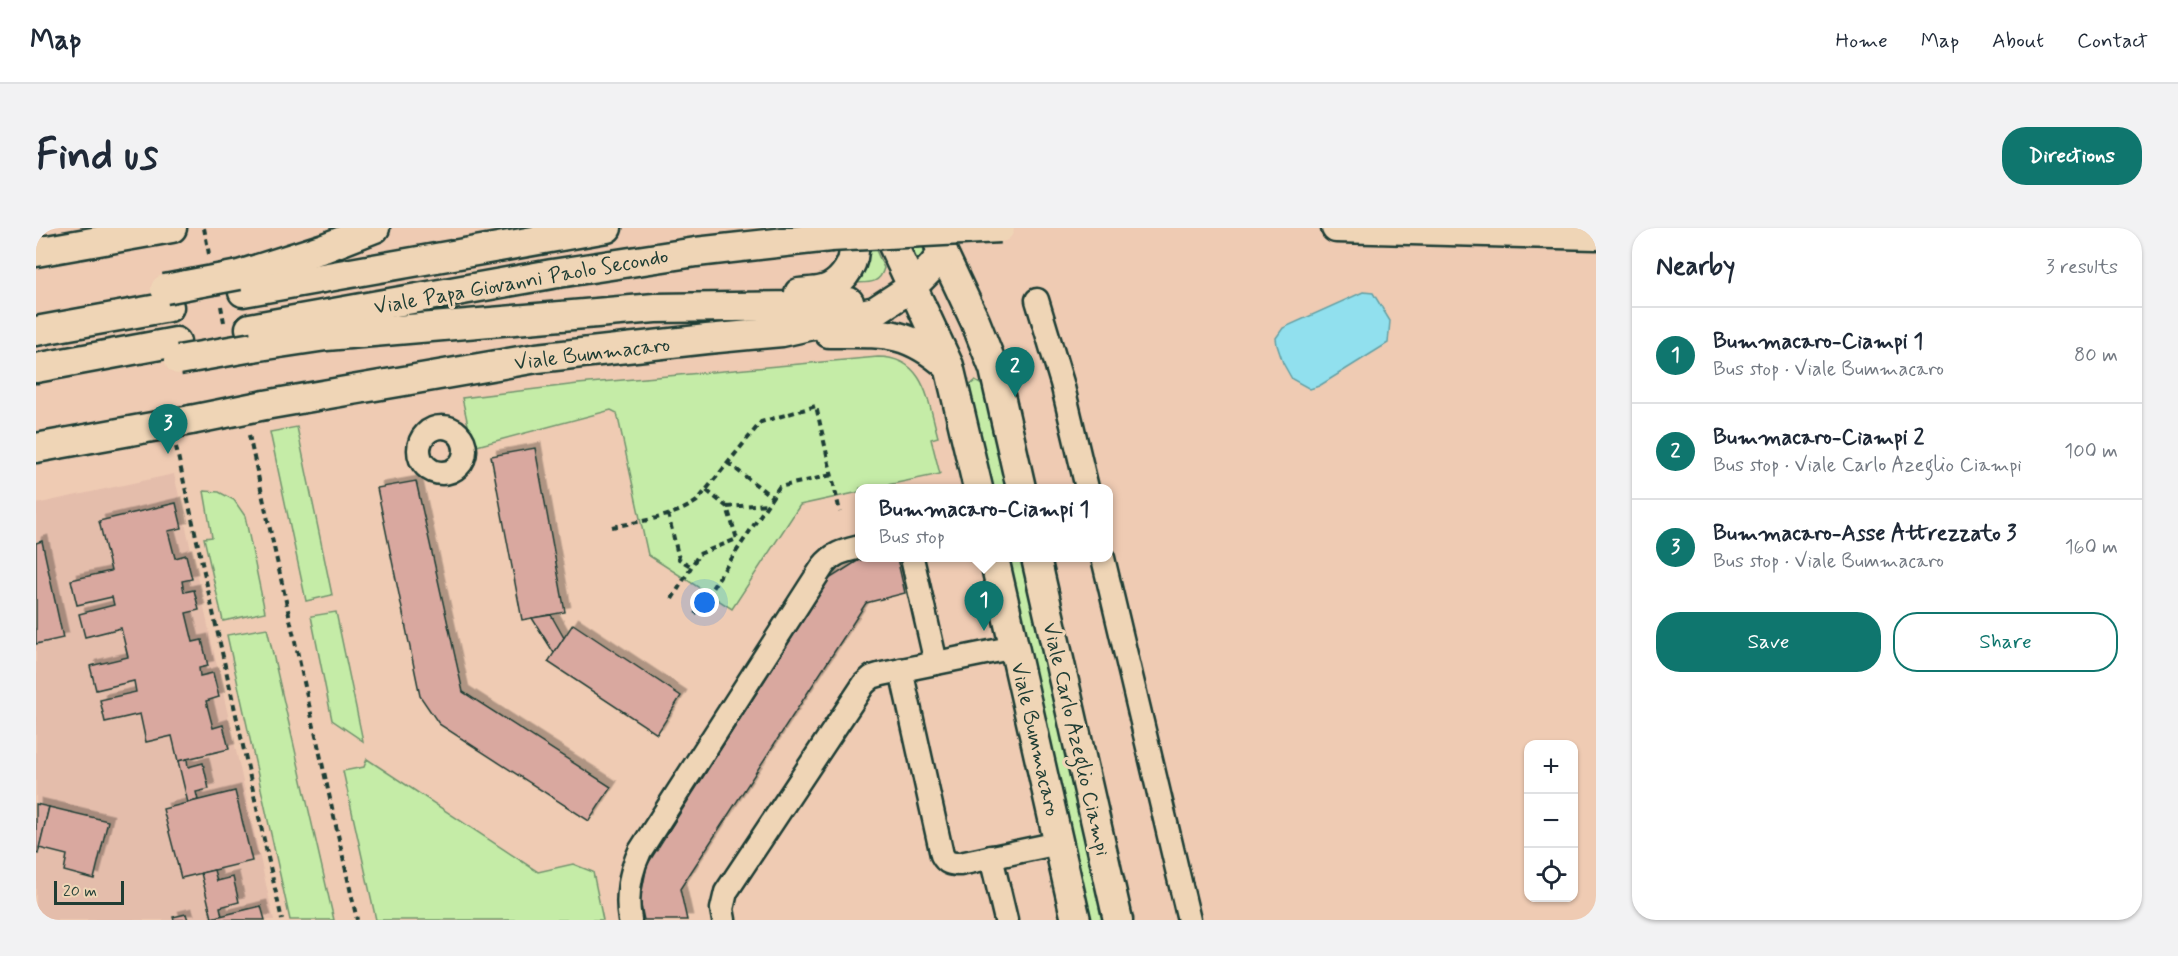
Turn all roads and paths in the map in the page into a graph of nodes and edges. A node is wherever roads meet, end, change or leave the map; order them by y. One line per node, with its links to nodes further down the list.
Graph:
1 (204, 228): 12 (path)
2 (375, 228): 13 (main road)
3 (608, 228): 13 (main road, Viale Papa Giovanni Paolo Secondo)
4 (885, 228): 14 (main road)
5 (1000, 228): 8 (main road, Viale Papa Giovanni Paolo Secondo, bridge)
6 (1336, 228): 9 (main road)
7 (163, 230): 11 (main road)
8 (839, 232): 17 (main road); 21 (main road, Viale Papa Giovanni Paolo Secondo)
9 (1596, 236)
10 (937, 241): 14 (main road, Viale Bummacaro); 24 (main road)
11 (36, 252)
12 (211, 263)
13 (234, 288): 15 (main road, bridge); 21 (path)
14 (906, 291): 17 (main road); 20 (main road, Viale Bummacaro); 25 (main road)
15 (167, 298): 18 (main road); 19 (main road)
16 (1037, 300): 33 (street)
17 (754, 307): 21 (main road); 22 (main road)
18 (36, 322)
19 (36, 331)
20 (782, 332): 22 (main road, Viale Bummacaro); 25 (main road)
21 (243, 336): 23 (main road)
22 (707, 339): 26 (main road, Viale Bummacaro)
23 (43, 367)
24 (994, 369): 25 (main road); 32 (main road)
25 (951, 374): 31 (main road)
26 (256, 415): 27 (main road, Viale Bummacaro, bridge); 56 (path)
27 (181, 421): 28 (main road); 55 (path)
28 (36, 448)
29 (728, 463): 30 (path); 34 (path); 35 (path)
30 (832, 475): 35 (path); 38 (path)
31 (977, 484)
32 (1020, 484)
33 (1086, 484)
34 (706, 490): 37 (path); 39 (path)
35 (772, 497): 36 (path)
36 (767, 504): 37 (path); 41 (path)
37 (727, 507): 41 (path)
38 (840, 512)
39 (668, 514): 40 (path); 47 (path)
40 (612, 527)
41 (739, 541): 47 (path); 49 (path)
42 (855, 548): 57 (street)
43 (913, 562): 51 (street)
44 (995, 562): 50 (main road, Viale Bummacaro)
45 (1037, 562): 61 (main road, Viale Carlo Azeglio Ciampi)
46 (1104, 562): 62 (street)
47 (692, 567): 48 (path)
48 (672, 599)
49 (695, 614)
50 (1016, 647): 51 (street); 53 (main road, Viale Bummacaro)
51 (936, 663): 52 (street)
52 (901, 670): 54 (street); 58 (street)
53 (1059, 843): 54 (street); 60 (main road, Viale Bummacaro)
54 (991, 857): 59 (street)
55 (282, 920)
56 (357, 920)
57 (630, 920)
58 (724, 920)
59 (1006, 920)
60 (1077, 920)
61 (1118, 920)
62 (1189, 920)

